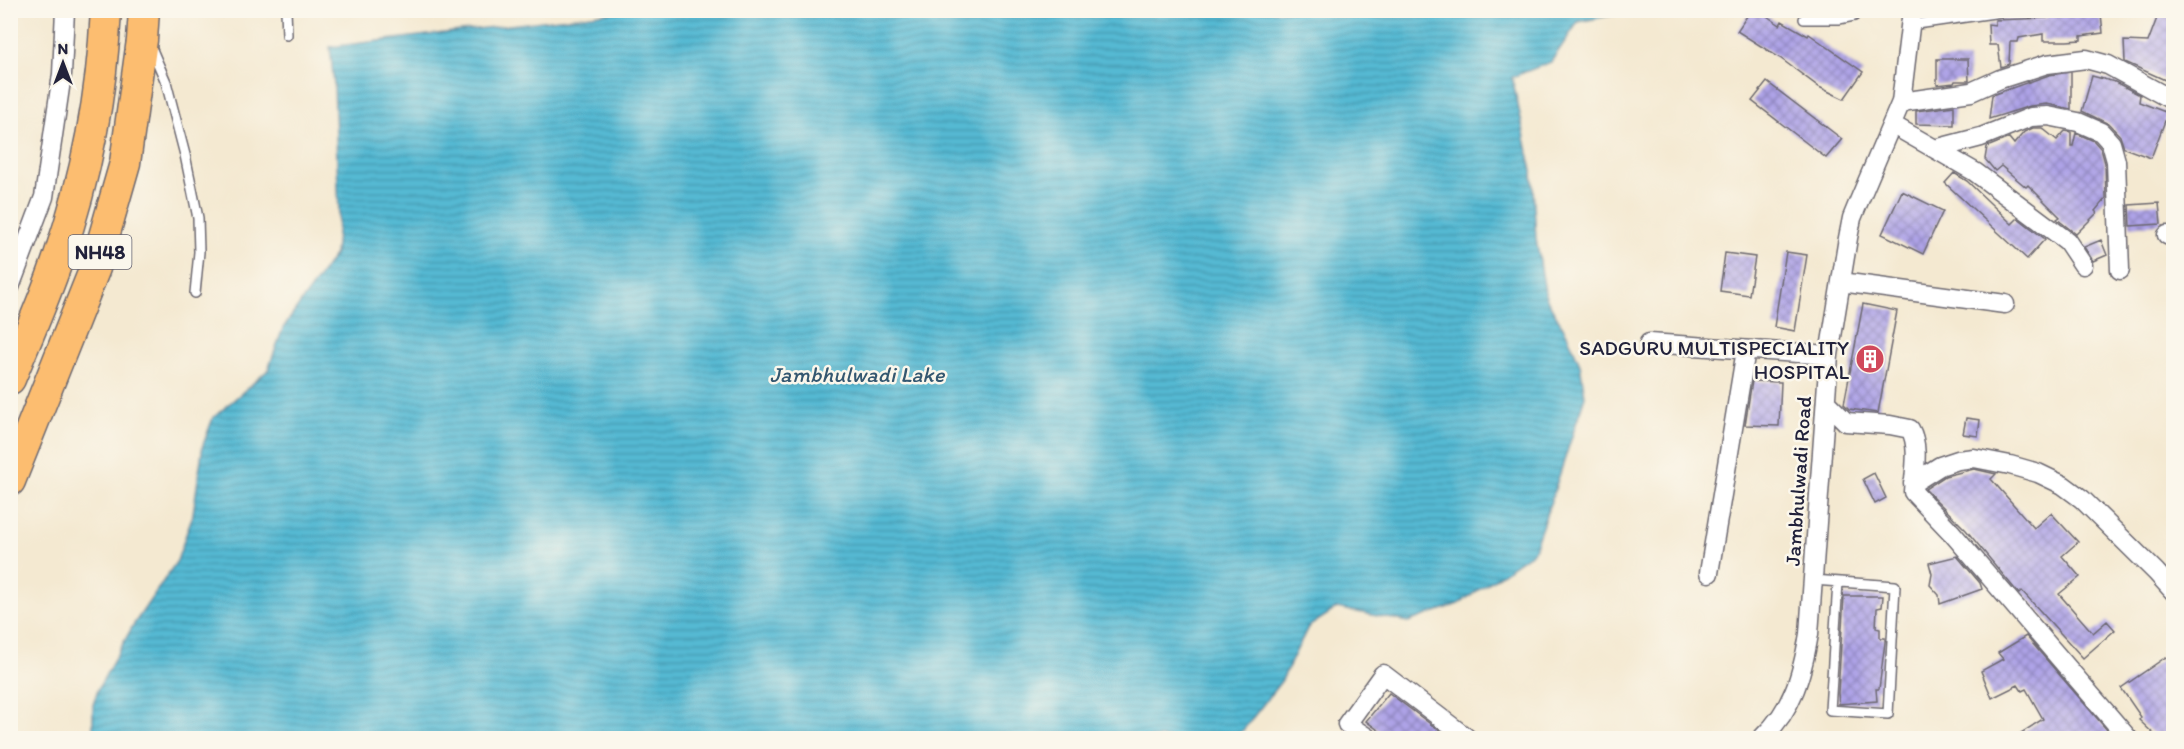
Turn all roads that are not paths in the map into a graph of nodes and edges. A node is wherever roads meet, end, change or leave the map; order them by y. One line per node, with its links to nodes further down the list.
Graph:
1 (65, 10): 17 (street)
2 (106, 10): 23 (highway, NH48)
3 (286, 10): 9 (lane)
4 (1856, 10): 8 (lane)
5 (2015, 10): 7 (lane)
6 (143, 18): 18 (lane); 25 (highway, NH48)
7 (1911, 18): 11 (street, Jambhulwadi Road)
8 (1804, 19)
9 (287, 35)
10 (2174, 101): 11 (street)
11 (1901, 102): 12 (street, Jambhulwadi Road)
12 (1893, 125): 13 (street); 16 (street, Jambhulwadi Road)
13 (1935, 149): 14 (street); 15 (street)
14 (2083, 266)
15 (2120, 270)
16 (1841, 282): 19 (street); 22 (street, Jambhulwadi Road)
17 (10, 287)
18 (195, 293)
19 (2005, 304)
20 (1648, 344): 21 (street)
21 (1746, 350): 22 (street); 27 (street)
22 (1829, 356): 24 (street, Jambhulwadi Road)
23 (10, 379)
24 (1826, 402): 26 (street); 28 (street, Jambhulwadi Road)
25 (10, 481)
26 (1913, 483): 30 (street); 34 (street)
27 (1709, 573)
28 (1813, 580): 29 (lane); 33 (street, Jambhulwadi Road)
29 (1838, 582): 29 (lane)
30 (2174, 592)
31 (1368, 738): 32 (street)
32 (1467, 738)
33 (1762, 738)
34 (2128, 738)

